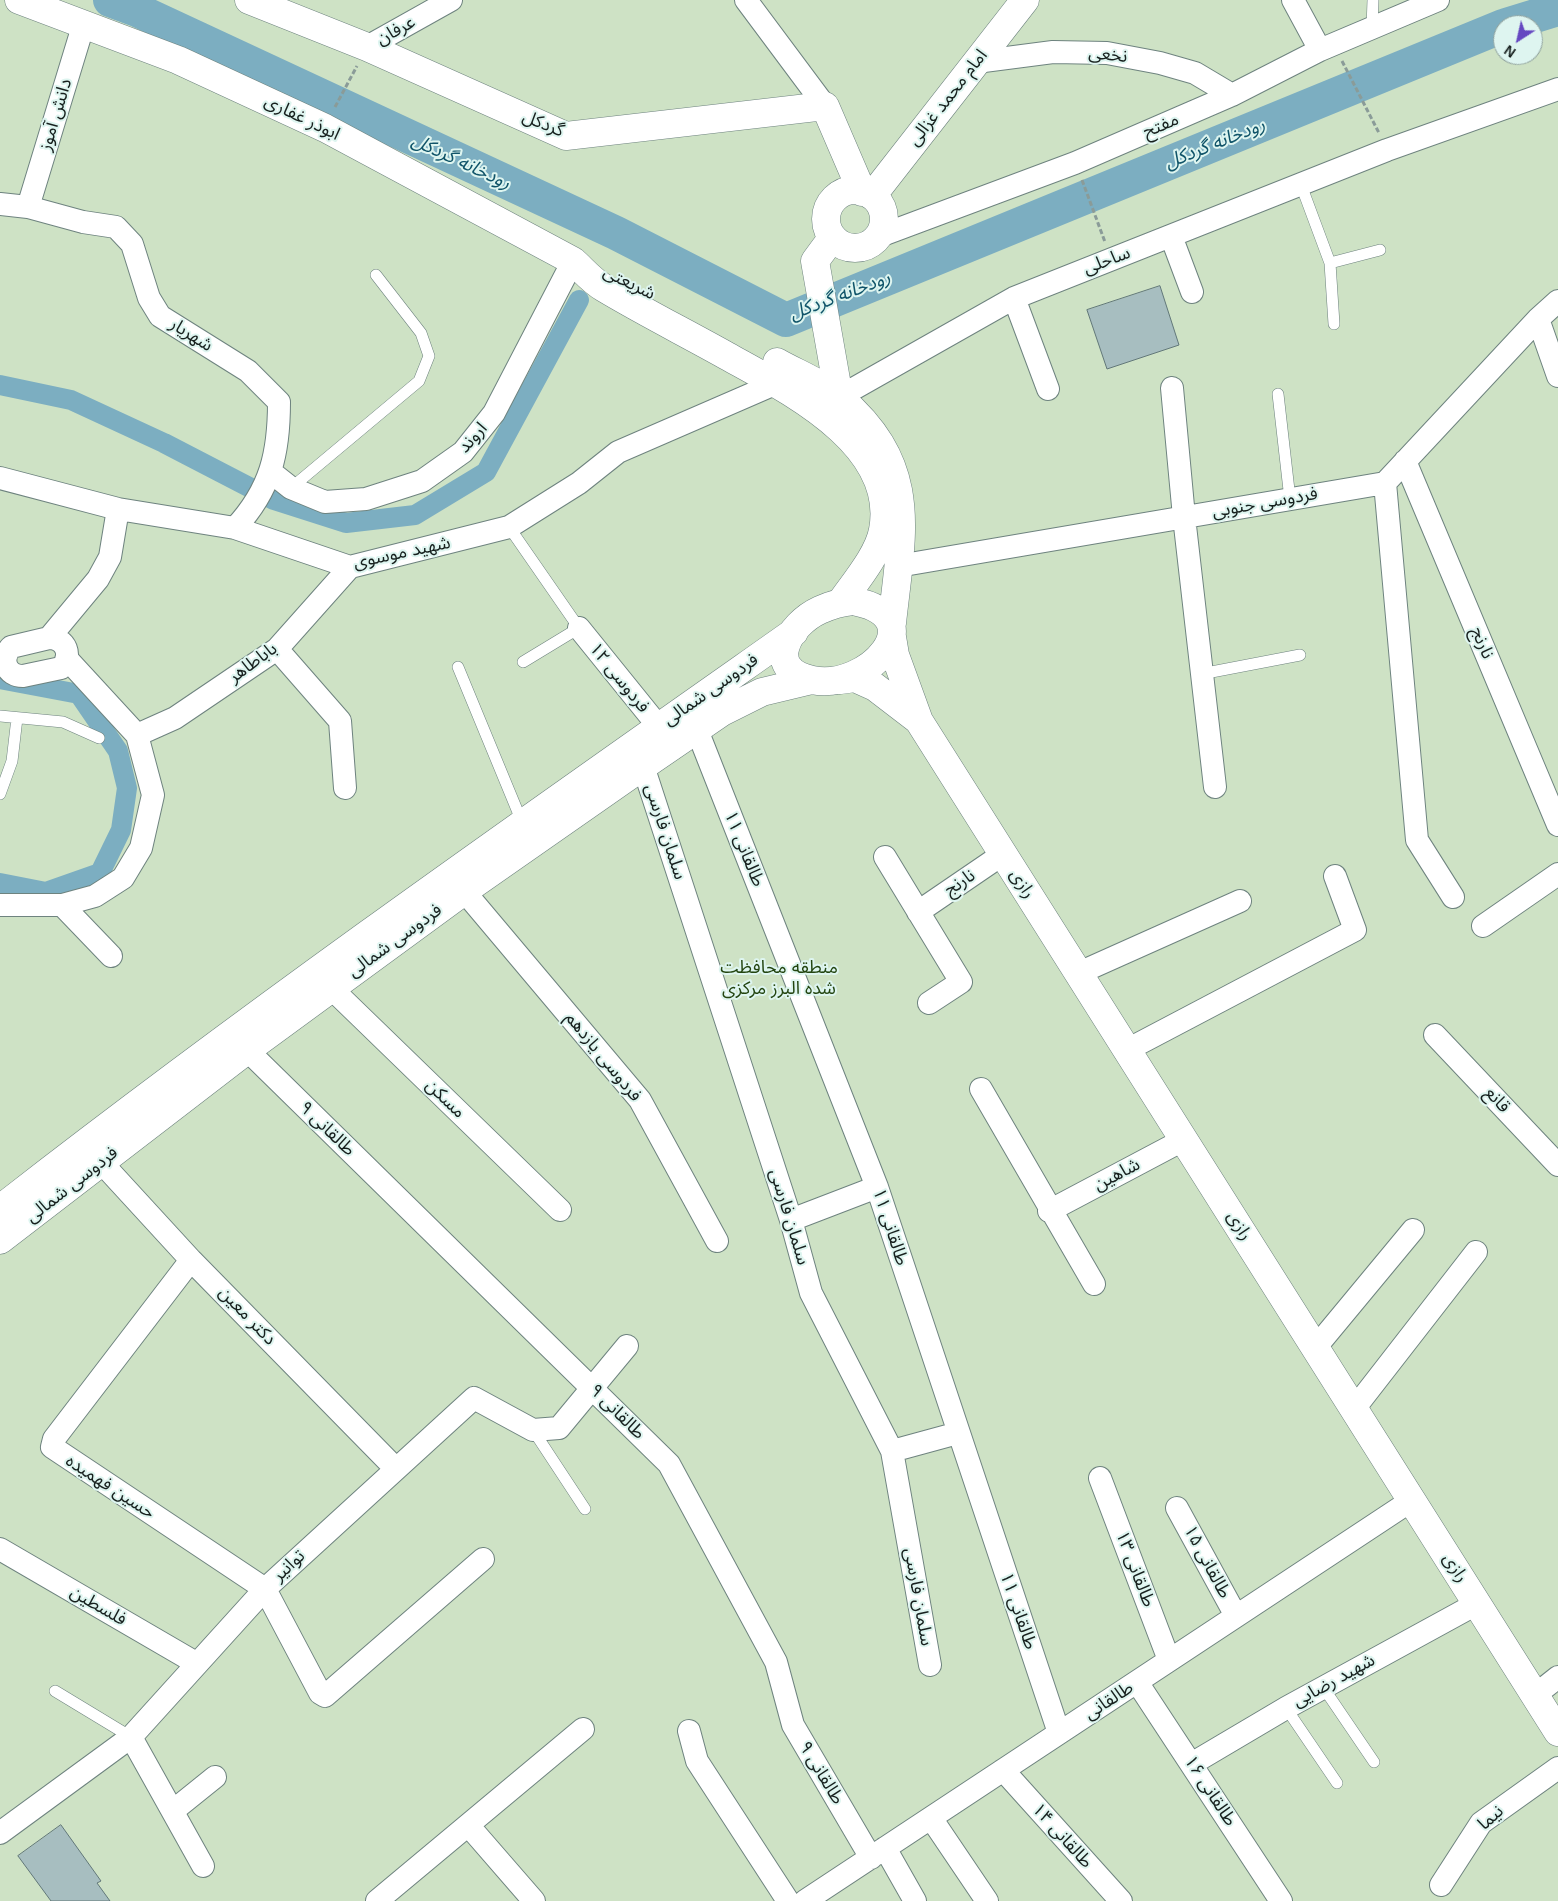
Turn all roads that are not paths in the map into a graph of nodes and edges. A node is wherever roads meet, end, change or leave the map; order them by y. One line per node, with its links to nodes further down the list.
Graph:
1 (19, 0): 9 (street, ابوذر غفاری)
2 (249, 0): 11 (street, گردکل)
3 (451, 0): 11 (street, عرفان)
4 (746, 0): 16 (street)
5 (1025, 0): 13 (street, امام محمد غزالی)
6 (1293, 0): 12 (street)
7 (1373, 0): 10 (lane)
8 (1438, 0): 10 (street, مفتح)
9 (84, 23): 20 (street, دانش آموز); 25 (street, ابوذر غفاری)
10 (1372, 28): 12 (street, مفتح)
11 (367, 47): 16 (street, گردکل)
12 (1327, 48): 15 (street, مفتح)
13 (976, 62): 15 (street, نخعی); 18 (street, امام محمد غزالی)
14 (1558, 89): 17 (street, ساحلی)
15 (1232, 95): 23 (street, مفتح)
16 (825, 106): 18 (street)
17 (1301, 185): 21 (street, ساحلی); 26 (lane)
18 (867, 194): 22 (street); 23 (street)
19 (0, 204): 20 (street, شهریار)
20 (28, 206): 41 (street, شهریار)
21 (1171, 236): 28 (street); 29 (street, ساحلی)
22 (832, 238): 23 (street); 38 (street)
23 (877, 238)
24 (1380, 250): 26 (lane)
25 (572, 261): 34 (street, شریعتی); 38 (street, شریعتی); 43 (street, اروند)
26 (1330, 263): 32 (lane)
27 (376, 275): 43 (lane)
28 (1192, 292)
29 (1014, 298): 35 (street); 38 (street, ساحلی)
30 (1558, 301): 31 (street)
31 (1538, 319): 33 (street); 39 (street)
32 (1334, 324)
33 (1558, 376)
34 (777, 383): 48 (street, شهید موسوی); 51 (street, شریعتی)
35 (1048, 388)
36 (1172, 388): 46 (street)
37 (1278, 394): 44 (lane)
38 (839, 397): 49 (street, شریعتی)
39 (1405, 461): 42 (street); 76 (street, نارنج)
40 (0, 478): 45 (street, شهید موسوی)
41 (268, 478): 43 (street, اروند); 47 (street)
42 (1385, 483): 44 (street, فردوسی جنوبی); 82 (street)
43 (290, 488)
44 (1290, 499): 46 (street, فردوسی جنوبی)
45 (118, 509): 47 (street, شهید موسوی); 55 (street)
46 (1184, 518): 49 (street, فردوسی جنوبی); 62 (street)
47 (242, 521): 50 (street, شهید موسوی)
48 (509, 527): 50 (street, شهید موسوی); 52 (lane)
49 (898, 566): 53 (street, شریعتی)
50 (350, 567): 56 (street, باباطاهر)
51 (841, 602): 53 (street); 54 (street)
52 (579, 628): 59 (lane); 67 (street, فردوسی ۱۲)
53 (892, 630): 63 (street); 66 (street)
54 (794, 632): 63 (street); 67 (street, فردوسی شمالی)
55 (49, 638): 58 (street); 60 (street)
56 (277, 649): 69 (street, باباطاهر); 73 (street)
57 (1300, 655): 62 (lane)
58 (67, 659): 60 (street); 69 (street)
59 (522, 662)
60 (3, 667)
61 (458, 667): 75 (lane)
62 (1201, 674): 72 (street)
63 (820, 681): 66 (street); 68 (street, فردوسی شمالی)
64 (0, 716): 65 (lane)
65 (17, 718): 70 (lane); 74 (lane)
66 (919, 721): 77 (street, رازی)
67 (659, 727): 75 (street, فردوسی شمالی)
68 (697, 730): 71 (street, فردوسی شمالی); 99 (street, طالقانی ۱۱)
69 (137, 735): 85 (street)
70 (100, 738)
71 (643, 766): 81 (street, فردوسی شمالی); 103 (street, سلمان فارسی)
72 (1215, 787)
73 (345, 788)
74 (0, 794)
75 (522, 822): 97 (street, فردوسی شمالی)
76 (1558, 825)
77 (1003, 854): 86 (street, نارنج); 89 (street, رازی)
78 (885, 857): 86 (street)
79 (1558, 874): 87 (street)
80 (1335, 876): 94 (street)
81 (464, 891): 90 (street, فردوسی شمالی); 106 (street, فردوسی یازدهم)
82 (1453, 897)
83 (1240, 901): 89 (street)
84 (0, 905): 85 (street)
85 (62, 905): 88 (street)
86 (918, 912): 91 (street)
87 (1483, 926)
88 (111, 956)
89 (1079, 972): 94 (street, رازی)
90 (331, 988): 93 (street, فردوسی شمالی); 101 (street, مسکن)
91 (929, 1003)
92 (1435, 1035): 98 (street, قانع)
93 (247, 1050): 97 (street, فردوسی شمالی); 112 (street, طالقانی ۹)
94 (1125, 1050): 96 (street, رازی)
95 (981, 1089): 102 (street)
96 (1185, 1139): 102 (street, شاهین); 111 (street, رازی)
97 (93, 1153): 100 (street, فردوسی شمالی); 105 (street, فردوسی شمالی); 108 (street, دکتر معین)
98 (1558, 1165)
99 (877, 1187): 103 (street); 115 (street, طالقانی ۱۱)
100 (0, 1209)
101 (560, 1210)
102 (1049, 1211): 109 (street)
103 (791, 1220): 116 (street, سلمان فارسی)
104 (1413, 1230): 111 (street)
105 (0, 1240)
106 (717, 1241)
107 (1476, 1252): 113 (street)
108 (191, 1260): 117 (street, دکتر معین); 124 (street, حسین فهمیده)
109 (1094, 1284)
110 (627, 1346): 112 (street)
111 (1316, 1348): 113 (street, رازی)
112 (592, 1388): 114 (street); 151 (street, طالقانی ۹)
113 (1354, 1409): 119 (street, رازی)
114 (533, 1430): 117 (street, توانیر); 121 (lane)
115 (958, 1433): 116 (street); 139 (street, طالقانی ۱۱)
116 (892, 1451): 129 (street, سلمان فارسی)
117 (395, 1468): 124 (street, توانیر)
118 (1100, 1478): 127 (street, طالقانی ۱۳)
119 (1412, 1500): 125 (street, رازی); 126 (street, طالقانی)
120 (1177, 1508): 126 (street, طالقانی ۱۵)
121 (585, 1509)
122 (0, 1549): 128 (street, فلسطین)
123 (483, 1558): 124 (street)
124 (264, 1589): 128 (street, توانیر)
125 (1478, 1603): 132 (street, شهید رضایی); 134 (street, رازی)
126 (1236, 1616): 127 (street, طالقانی)
127 (1169, 1660): 131 (street, طالقانی)
128 (196, 1664): 140 (street, توانیر)
129 (930, 1665)
130 (1558, 1677): 134 (street)
131 (1137, 1682): 139 (street, طالقانی); 142 (street, طالقانی ۱۶)
132 (1323, 1687): 135 (street, شهید رضایی); 141 (lane)
133 (56, 1691): 140 (lane)
134 (1534, 1696): 138 (street, رازی)
135 (1286, 1708): 142 (street, شهید رضایی); 146 (lane)
136 (583, 1729): 149 (street)
137 (689, 1731): 156 (street)
138 (1558, 1732)
139 (1059, 1733): 144 (street, طالقانی)
140 (131, 1737): 147 (street); 150 (street, توانیر)
141 (1374, 1762)
142 (1193, 1764): 161 (street, طالقانی ۱۶)
143 (1558, 1768): 153 (street, نیما)
144 (1003, 1770): 148 (street, طالقانی); 160 (street, طالقانی ۱۴)
145 (215, 1777): 147 (street)
146 (1337, 1783)
147 (174, 1810): 152 (street)
148 (931, 1818): 151 (street, طالقانی); 159 (street)
149 (468, 1825): 154 (street); 155 (street)
150 (0, 1834)
151 (878, 1853): 157 (street, طالقانی); 158 (street, طالقانی ۹)
152 (203, 1866)
153 (1441, 1885)
154 (377, 1901)
155 (534, 1901)
156 (788, 1901)
157 (805, 1901)
158 (915, 1901)
159 (987, 1901)
160 (1121, 1901)
161 (1281, 1901)

